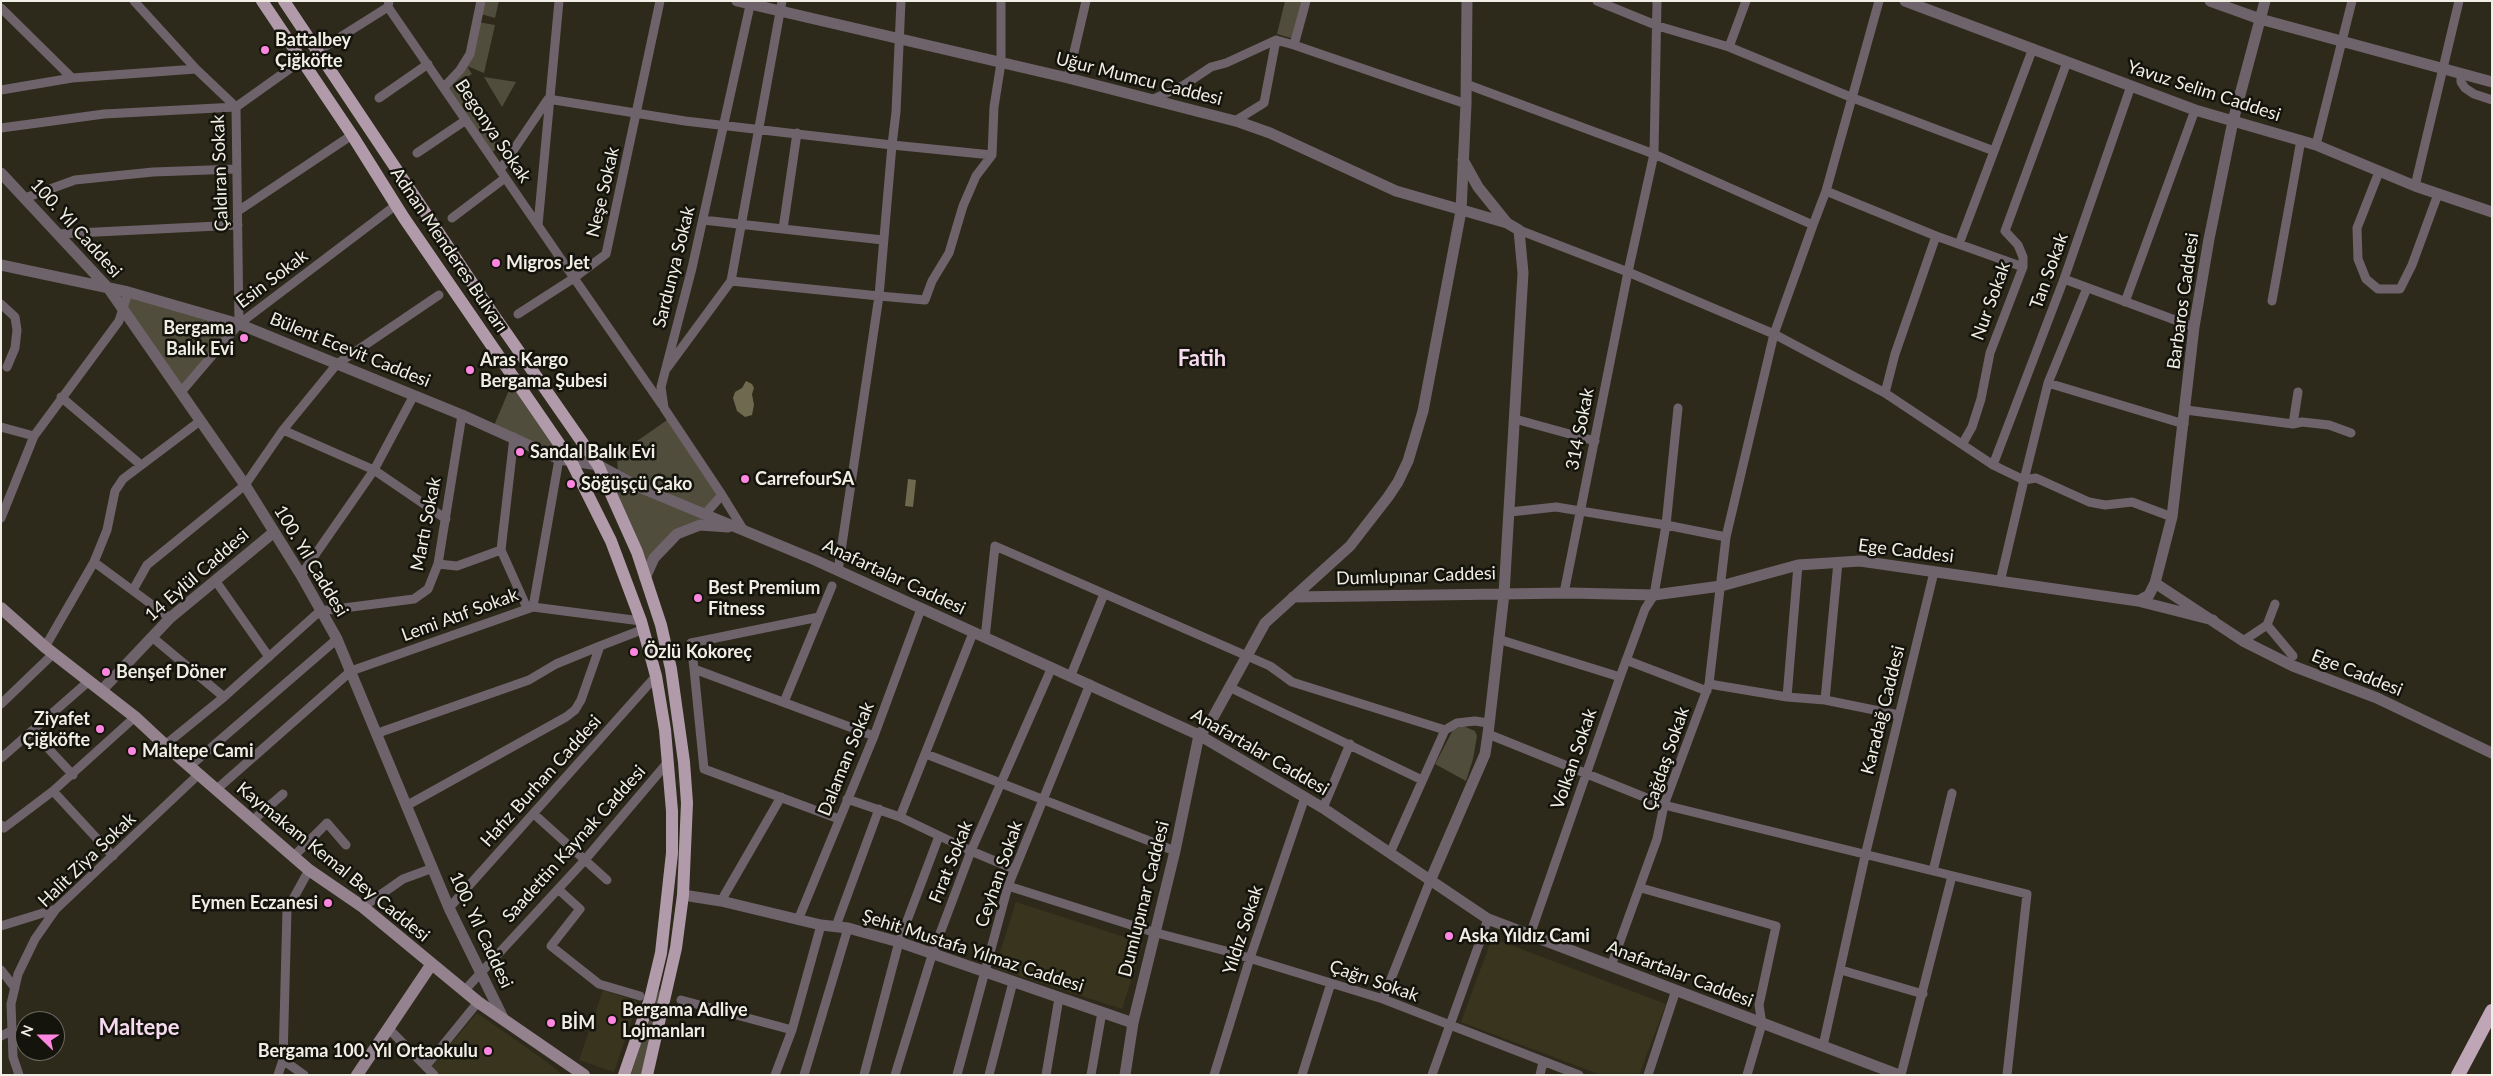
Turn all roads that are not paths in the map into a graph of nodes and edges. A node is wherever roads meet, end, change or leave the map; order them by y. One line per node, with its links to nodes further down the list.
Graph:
1 (134, 1): 40 (street, Çaldıran Sokak)
2 (262, 1): 36 (main road, Adnan Menderes Bulvarı)
3 (284, 1): 35 (main road, Adnan Menderes Bulvarı)
4 (481, 1): 48 (street)
5 (559, 1): 52 (street)
6 (660, 1): 58 (street, Neşe Sokak)
7 (737, 1): 23 (street, Uğur Mumcu Caddesi)
8 (782, 1): 26 (street)
9 (901, 1): 29 (street)
10 (1001, 1): 38 (street)
11 (1086, 1): 44 (street)
12 (1306, 1): 32 (street)
13 (1466, 1): 46 (street)
14 (1597, 1): 28 (street)
15 (1658, 1): 28 (street, 314 Sokak)
16 (1746, 1): 33 (street)
17 (1879, 1): 51 (street, Çağdaş Sokak)
18 (1905, 1): 34 (street, Yavuz Selim Caddesi)
19 (2210, 1): 27 (street)
20 (2264, 1): 27 (street, Barbaros Caddesi)
21 (2352, 1): 31 (street)
22 (2459, 1): 41 (street)
23 (750, 3): 26 (street, Uğur Mumcu Caddesi); 62 (street, Sardunya Sokak)
24 (389, 4): 35 (street); 39 (street, Begonya Sokak)
25 (1, 8): 43 (street)
26 (779, 13): 29 (street, Uğur Mumcu Caddesi); 64 (street)
27 (2260, 19): 31 (street); 61 (street, Barbaros Caddesi)
28 (1658, 26): 33 (street); 72 (street, 314 Sokak)
29 (900, 39): 38 (street, Uğur Mumcu Caddesi); 68 (street)
30 (1276, 40): 32 (street); 53 (street); 60 (street)
31 (2342, 42): 41 (street); 69 (street)
32 (1294, 45): 55 (street)
33 (1729, 46): 51 (street)
34 (2032, 48): 37 (street, Yavuz Selim Caddesi); 70 (street)
35 (318, 51): 146 (main road, Adnan Menderes Bulvarı)
36 (302, 60): 56 (street); 66 (main road, Adnan Menderes Bulvarı)
37 (2067, 62): 47 (street, Yavuz Selim Caddesi); 102 (street, Nur Sokak)
38 (1001, 63): 44 (street, Uğur Mumcu Caddesi); 73 (street)
39 (428, 64): 48 (street, Begonya Sokak); 50 (street)
40 (196, 69): 43 (street); 56 (street, Çaldıran Sokak)
41 (2443, 71): 42 (street); 80 (street)
42 (2461, 76): 45 (street); 54 (street)
43 (72, 78): 49 (street)
44 (1068, 78): 53 (street, Uğur Mumcu Caddesi)
45 (2492, 82)
46 (1466, 84): 55 (street); 72 (street)
47 (2131, 86): 57 (street, Yavuz Selim Caddesi); 105 (street, Tan Sokak)
48 (444, 87): 59 (street, Begonya Sokak)
49 (1, 90)
50 (379, 98)
51 (1853, 98): 70 (street); 81 (street, Çağdaş Sokak)
52 (548, 99): 58 (street); 76 (street); 92 (street)
53 (1150, 100): 60 (street, Uğur Mumcu Caddesi)
54 (2492, 100)
55 (1466, 104): 74 (street)
56 (236, 107): 63 (street); 75 (street, Çaldıran Sokak)
57 (2195, 110): 61 (street, Yavuz Selim Caddesi); 113 (street)
58 (638, 114): 62 (street); 104 (street, Neşe Sokak)
59 (466, 120): 71 (street); 76 (street, Begonya Sokak)
60 (1235, 121): 85 (street, Uğur Mumcu Caddesi)
61 (2233, 121): 67 (street, Yavuz Selim Caddesi); 118 (street, Barbaros Caddesi)
62 (723, 125): 64 (street); 89 (street, Sardunya Sokak)
63 (1, 128)
64 (759, 129): 65 (street); 93 (street)
65 (797, 133): 68 (street); 95 (street)
66 (352, 135): 84 (main road, Adnan Menderes Bulvarı); 86 (street)
67 (2301, 140): 69 (street, Yavuz Selim Caddesi); 112 (street)
68 (892, 145): 73 (street); 99 (street)
69 (2316, 145): 77 (street, Yavuz Selim Caddesi)
70 (1994, 151): 100 (street)
71 (417, 153)
72 (1654, 154): 94 (street); 103 (street, 314 Sokak)
73 (992, 156): 111 (street)
74 (1462, 160): 85 (street); 90 (street)
75 (237, 169): 83 (street); 86 (street, Çaldıran Sokak)
76 (500, 170): 79 (street, Begonya Sokak)
77 (2379, 172): 80 (street, Yavuz Selim Caddesi); 82 (street)
78 (1, 173): 83 (street, 100. Yıl Caddesi)
79 (505, 178): 88 (street); 92 (street, Begonya Sokak)
80 (2415, 186): 82 (street, Yavuz Selim Caddesi)
81 (1826, 190): 94 (street, Çağdaş Sokak); 98 (street)
82 (2438, 194): 87 (street, Yavuz Selim Caddesi)
83 (25, 198): 97 (street, 100. Yıl Caddesi)
84 (396, 205): 117 (street, Esin Sokak); 144 (main road, Adnan Menderes Bulvarı)
85 (1461, 210): 90 (street, Uğur Mumcu Caddesi); 184 (street)
86 (238, 211): 91 (street, Çaldıran Sokak)
87 (2492, 212)
88 (452, 218)
89 (703, 220): 93 (street); 122 (street, Sardunya Sokak)
90 (1507, 223): 96 (street)
91 (238, 225): 97 (street); 117 (street, Çaldıran Sokak)
92 (538, 225): 104 (street, Begonya Sokak)
93 (740, 225): 95 (street); 106 (street)
94 (1813, 225): 119 (street, Çağdaş Sokak)
95 (783, 229): 99 (street)
96 (1519, 230): 103 (street); 133 (street, Dumlupınar Caddesi)
97 (57, 234): 108 (street, 100. Yıl Caddesi)
98 (1936, 236): 100 (street); 126 (street)
99 (883, 240): 111 (street)
100 (1959, 244): 102 (street)
101 (1, 265): 108 (street, Bülent Ecevit Caddesi)
102 (2023, 267): 143 (street, Nur Sokak)
103 (1628, 272): 119 (street); 142 (street, 314 Sokak)
104 (574, 278): 116 (street, Neşe Sokak); 129 (street)
105 (2064, 279): 107 (street); 147 (street, Tan Sokak)
106 (731, 281): 111 (street); 122 (street)
107 (2087, 288): 113 (street); 123 (street)
108 (109, 289): 109 (street, Bülent Ecevit Caddesi); 115 (street, 100. Yıl Caddesi)
109 (128, 292): 115 (street); 117 (street, Bülent Ecevit Caddesi)
110 (439, 295): 120 (street)
111 (878, 296): 170 (street)
112 (2272, 301)
113 (2125, 302): 118 (street)
114 (1, 304): 121 (street)
115 (122, 311): 124 (street, 100. Yıl Caddesi); 128 (street)
116 (518, 314)
117 (239, 324): 120 (street, Bülent Ecevit Caddesi); 124 (street, Esin Sokak)
118 (2194, 327): 131 (street, Barbaros Caddesi)
119 (1774, 334): 126 (street); 164 (street, Çağdaş Sokak)
120 (337, 364): 127 (street, Bülent Ecevit Caddesi); 138 (street)
121 (7, 367)
122 (664, 373): 129 (street, Sardunya Sokak)
123 (2048, 383): 135 (street); 149 (street)
124 (181, 392): 134 (street, 100. Yıl Caddesi)
125 (2298, 392): 136 (street)
126 (1885, 393): 143 (street)
127 (414, 395): 132 (street, Bülent Ecevit Caddesi); 148 (street)
128 (61, 397): 140 (street); 145 (street)
129 (664, 408): 154 (street, Sardunya Sokak)
130 (1678, 408): 161 (street, Volkan Sokak)
131 (2186, 410): 135 (street, Barbaros Caddesi); 136 (street)
132 (462, 415): 141 (street, Bülent Ecevit Caddesi); 160 (street, Martı Sokak)
133 (1515, 419): 142 (street); 155 (street, Dumlupınar Caddesi)
134 (200, 421): 145 (street); 152 (street, 100. Yıl Caddesi)
135 (2184, 424): 158 (street, Barbaros Caddesi)
136 (2293, 424): 139 (street)
137 (1, 427): 140 (street)
138 (283, 430): 148 (street); 152 (street)
139 (2351, 434)
140 (34, 436): 159 (street)
141 (514, 437): 144 (street, Bülent Ecevit Caddesi); 165 (street)
142 (1594, 441): 156 (street, 314 Sokak)
143 (1962, 443): 147 (street)
144 (565, 460): 146 (street, Bülent Ecevit Caddesi); 150 (main road, Adnan Menderes Bulvarı); 187 (street)
145 (141, 465): 166 (street)
146 (598, 465): 151 (main road, Adnan Menderes Bulvarı); 153 (street, Anafartalar Caddesi)
147 (1994, 465): 149 (street)
148 (374, 470): 160 (street); 172 (street)
149 (2024, 480): 158 (street); 175 (street)
150 (582, 481): 151 (street); 194 (main road, Adnan Menderes Bulvarı)
151 (606, 481): 153 (street); 173 (main road, Adnan Menderes Bulvarı)
152 (245, 485): 163 (street, 100. Yıl Caddesi); 179 (street)
153 (639, 487): 157 (street, Anafartalar Caddesi)
154 (722, 496): 157 (street); 162 (street, Sardunya Sokak)
155 (1510, 512): 156 (street); 182 (street, Dumlupınar Caddesi)
156 (1581, 512): 161 (street); 180 (street, 314 Sokak)
157 (705, 514): 162 (street, Anafartalar Caddesi)
158 (2172, 517): 176 (street, Barbaros Caddesi)
159 (1, 518)
160 (446, 519): 168 (street, Martı Sokak)
161 (1666, 524): 164 (street); 183 (street, Volkan Sokak)
162 (742, 529): 170 (street, Anafartalar Caddesi); 173 (street)
163 (274, 532): 172 (street, 100. Yıl Caddesi); 174 (street, 14 Eylül Caddesi)
164 (1726, 537): 178 (street, Çağdaş Sokak)
165 (501, 550): 168 (street); 187 (street)
166 (94, 562): 179 (street); 203 (street)
167 (1838, 562): 169 (street, Ege Caddesi); 171 (street, Ege Caddesi); 221 (street)
168 (438, 564): 190 (street, Martı Sokak)
169 (1798, 565): 178 (street, Ege Caddesi); 220 (street)
170 (838, 571): 189 (street, Anafartalar Caddesi)
171 (1934, 572): 175 (street, Ege Caddesi); 224 (street, Karadağ Caddesi)
172 (301, 575): 190 (street, 100. Yıl Caddesi)
173 (645, 578): 279 (main road, Adnan Menderes Bulvarı)
174 (215, 580): 192 (street, 14 Eylül Caddesi); 206 (street)
175 (2000, 582): 185 (street, Ege Caddesi)
176 (2155, 583): 185 (street, Barbaros Caddesi); 193 (street, Ege Caddesi)
177 (832, 586): 191 (street)
178 (1721, 586): 183 (street, Ege Caddesi); 217 (street, Çağdaş Sokak)
179 (133, 590): 192 (street)
180 (1564, 593): 182 (street, Ege Caddesi); 183 (street, Ege Caddesi)
181 (1104, 594): 198 (street); 204 (street); 211 (street)
182 (1504, 594): 184 (street, Dumlupınar Caddesi); 200 (street)
183 (1654, 595): 207 (street, Volkan Sokak)
184 (1293, 597): 204 (street, Dumlupınar Caddesi)
185 (2138, 601): 193 (street, Ege Caddesi)
186 (2275, 604): 195 (street)
187 (530, 607): 194 (street, Lemi Atıf Sokak); 210 (street, Lemi Atıf Sokak)
188 (1, 608): 203 (main road, Kaymakam Kemal Bey Caddesi)
189 (921, 609): 196 (street, Anafartalar Caddesi); 231 (street, Dalaman Sokak)
190 (320, 611): 199 (street, 100. Yıl Caddesi); 206 (street)
191 (819, 616): 209 (street); 222 (street)
192 (170, 618): 197 (street, 14 Eylül Caddesi)
193 (2213, 620): 201 (street, Ege Caddesi)
194 (642, 625): 202 (street); 212 (main road, Adnan Menderes Bulvarı)
195 (2267, 626): 201 (street); 205 (street)
196 (973, 633): 198 (street, Anafartalar Caddesi); 235 (street)
197 (152, 637): 218 (street, 14 Eylül Caddesi); 219 (street)
198 (984, 638): 208 (street, Anafartalar Caddesi)
199 (337, 639): 210 (street, 100. Yıl Caddesi); 238 (street, Halit Ziya Sokak)
200 (1498, 639): 213 (street); 226 (street)
201 (2243, 641): 234 (street, Ege Caddesi)
202 (600, 646): 229 (street); 252 (street)
203 (49, 650): 214 (main road, Kaymakam Kemal Bey Caddesi); 223 (street)
204 (1246, 655): 216 (street, Dumlupınar Caddesi); 228 (street)
205 (2293, 656)
206 (269, 657): 219 (street)
207 (1626, 660): 213 (street, Volkan Sokak); 217 (street)
208 (1052, 667): 211 (street, Anafartalar Caddesi); 242 (street, Fırat Sokak)
209 (694, 669): 222 (street); 247 (street)
210 (351, 671): 229 (street, 100. Yıl Caddesi); 243 (street)
211 (1071, 675): 215 (street, Anafartalar Caddesi)
212 (656, 676): 237 (main road, Adnan Menderes Bulvarı); 255 (street, Hafız Burhan Caddesi)
213 (1620, 677): 239 (street, Volkan Sokak)
214 (88, 681): 218 (main road, Kaymakam Kemal Bey Caddesi); 227 (street)
215 (1090, 684): 230 (street, Anafartalar Caddesi); 250 (street, Ceyhan Sokak)
216 (1229, 687): 230 (street, Dumlupınar Caddesi); 232 (street)
217 (1708, 687): 220 (street); 251 (street, Çağdaş Sokak)
218 (102, 690): 225 (main road, Kaymakam Kemal Bey Caddesi)
219 (224, 697): 233 (street)
220 (1787, 697): 221 (street)
221 (1825, 700): 224 (street)
222 (784, 702): 231 (street)
223 (1, 704)
224 (1898, 715): 266 (street, Karadağ Caddesi)
225 (135, 717): 233 (main road, Kaymakam Kemal Bey Caddesi); 240 (street)
226 (1488, 728): 228 (street); 239 (street); 275 (street)
227 (32, 730): 236 (street); 240 (street)
228 (1446, 730): 241 (street)
229 (378, 733): 252 (street, 100. Yıl Caddesi)
230 (1200, 735): 248 (street, Anafartalar Caddesi); 263 (street, Dumlupınar Caddesi)
231 (874, 736): 249 (street, Dalaman Sokak)
232 (1350, 744): 241 (street); 253 (street)
233 (165, 745): 238 (main road, Kaymakam Kemal Bey Caddesi)
234 (2492, 753)
235 (926, 754): 242 (street); 256 (street)
236 (1, 758)
237 (668, 762): 268 (street, Saadettin Kaynak Caddesi); 333 (main road, Adnan Menderes Bulvarı)
238 (194, 770): 243 (main road, Kaymakam Kemal Bey Caddesi); 265 (street, Halit Ziya Sokak)
239 (1585, 773): 251 (street); 291 (street, Volkan Sokak)
240 (73, 775): 244 (street)
241 (1422, 780): 264 (street)
242 (1002, 784): 250 (street); 262 (street, Fırat Sokak)
243 (217, 789): 258 (main road, Kaymakam Kemal Bey Caddesi)
244 (53, 791): 259 (street); 265 (street)
245 (1952, 793): 272 (street)
246 (283, 794): 258 (street)
247 (781, 797): 257 (street); 280 (street)
248 (1305, 797): 253 (street, Anafartalar Caddesi); 294 (street, Yıldız Sokak)
249 (847, 799): 254 (street); 257 (street, Dalaman Sokak)
250 (1042, 800): 263 (street); 270 (street, Ceyhan Sokak)
251 (1664, 805): 266 (street); 277 (street, Çağdaş Sokak)
252 (406, 806): 269 (street, 100. Yıl Caddesi)
253 (1323, 808): 264 (street, Anafartalar Caddesi)
254 (879, 809): 256 (street); 288 (street)
255 (534, 814): 268 (street); 282 (street, Hafız Burhan Caddesi)
256 (900, 817): 260 (street)
257 (840, 820): 285 (street, Dalaman Sokak)
258 (252, 821): 267 (main road, Kaymakam Kemal Bey Caddesi)
259 (1, 825)
260 (938, 836): 262 (street); 292 (street)
261 (346, 845): 267 (street)
262 (970, 851): 270 (street); 293 (street, Fırat Sokak)
263 (1174, 851): 290 (street, Dumlupınar Caddesi)
264 (1390, 854): 275 (street, Anafartalar Caddesi)
265 (113, 856): 283 (street, Halit Ziya Sokak)
266 (1865, 856): 272 (street); 298 (street, Karadağ Caddesi)
267 (294, 857): 271 (main road, Kaymakam Kemal Bey Caddesi)
268 (584, 861): 274 (street); 278 (street, Saadettin Kaynak Caddesi)
269 (433, 868): 281 (street); 282 (street, 100. Yıl Caddesi)
270 (1014, 869): 276 (street, Ceyhan Sokak)
271 (309, 870): 281 (main road, Kaymakam Kemal Bey Caddesi); 323 (street)
272 (1933, 871): 273 (street)
273 (1952, 876): 306 (street); 352 (street)
274 (607, 880)
275 (1430, 881): 284 (street, Anafartalar Caddesi); 310 (street)
276 (1008, 886): 290 (street, Çağrı Sokak); 299 (street, Ceyhan Sokak)
277 (1640, 888): 296 (street, Çağdaş Sokak); 316 (street)
278 (558, 889): 300 (street, Saadettin Kaynak Caddesi); 307 (street)
279 (682, 895): 280 (street, Şehit Mustafa Yılmaz Caddesi); 334 (main road, Adnan Menderes Bulvarı)
280 (721, 901): 285 (street, Şehit Mustafa Yılmaz Caddesi)
281 (363, 907): 295 (main road, Kaymakam Kemal Bey Caddesi)
282 (449, 908): 300 (street, 100. Yıl Caddesi)
283 (56, 909): 286 (street); 303 (street, Halit Ziya Sokak)
284 (1488, 919): 291 (street, Anafartalar Caddesi); 317 (street)
285 (798, 920): 287 (street, Şehit Mustafa Yılmaz Caddesi)
286 (1, 926)
287 (821, 926): 288 (street, Şehit Mustafa Yılmaz Caddesi); 319 (street)
288 (836, 926): 289 (street, Şehit Mustafa Yılmaz Caddesi)
289 (848, 928): 292 (street, Şehit Mustafa Yılmaz Caddesi); 336 (street)
290 (1153, 932): 294 (street, Çağrı Sokak); 315 (street, Dumlupınar Caddesi)
291 (1530, 935): 296 (street, Anafartalar Caddesi)
292 (899, 942): 293 (street, Şehit Mustafa Yılmaz Caddesi); 337 (street)
293 (933, 952): 299 (street, Şehit Mustafa Yılmaz Caddesi); 338 (street, Fırat Sokak)
294 (1250, 958): 302 (street, Çağrı Sokak); 344 (street, Yıldız Sokak)
295 (432, 965): 305 (main road, Kaymakam Kemal Bey Caddesi); 318 (main road)
296 (1611, 966): 304 (street, Anafartalar Caddesi)
297 (1, 970): 303 (street)
298 (1841, 970): 306 (street); 322 (street, Karadağ Caddesi)
299 (985, 972): 301 (street, Şehit Mustafa Yılmaz Caddesi); 339 (street, Ceyhan Sokak)
300 (480, 973): 305 (street, Saadettin Kaynak Caddesi); 314 (street, 100. Yıl Caddesi)
301 (1013, 982): 308 (street, Şehit Mustafa Yılmaz Caddesi); 340 (street)
302 (1330, 983): 310 (street, Çağrı Sokak); 345 (street)
303 (15, 988): 320 (street, Halit Ziya Sokak)
304 (1676, 990): 316 (street, Anafartalar Caddesi); 349 (street)
305 (464, 991): 311 (main road, Kaymakam Kemal Bey Caddesi)
306 (1922, 994): 351 (street)
307 (640, 996)
308 (1059, 998): 313 (street, Şehit Mustafa Yılmaz Caddesi); 341 (street)
309 (681, 1000): 319 (street)
310 (1383, 1000): 317 (street, Çağrı Sokak)
311 (478, 1002): 314 (main road, Kaymakam Kemal Bey Caddesi); 325 (street)
312 (2492, 1010): 353 (highway)
313 (1102, 1012): 315 (street, Şehit Mustafa Yılmaz Caddesi); 342 (street)
314 (504, 1020): 327 (main road, Kaymakam Kemal Bey Caddesi)
315 (1132, 1023): 343 (street, Dumlupınar Caddesi)
316 (1762, 1024): 322 (street, Anafartalar Caddesi); 350 (street)
317 (1448, 1026): 324 (street, Çağrı Sokak); 346 (street)
318 (388, 1028): 325 (street); 331 (main road)
319 (792, 1030): 335 (street)
320 (11, 1031): 321 (street); 328 (street, Halit Ziya Sokak)
321 (1, 1036)
322 (1823, 1046): 326 (street, Anafartalar Caddesi)
323 (283, 1060): 329 (street); 330 (street)
324 (1544, 1062): 347 (street); 348 (street, Çağrı Sokak)
325 (426, 1066): 332 (street)
326 (1884, 1072): 351 (street, Anafartalar Caddesi)
327 (586, 1074)
328 (19, 1075)
329 (278, 1075)
330 (304, 1075)
331 (357, 1075)
332 (434, 1075)
333 (624, 1075)
334 (647, 1075)
335 (775, 1075)
336 (804, 1075)
337 (864, 1075)
338 (895, 1075)
339 (957, 1075)
340 (989, 1075)
341 (1046, 1075)
342 (1091, 1075)
343 (1125, 1075)
344 (1214, 1075)
345 (1302, 1075)
346 (1432, 1075)
347 (1540, 1075)
348 (1578, 1075)
349 (1648, 1075)
350 (1748, 1075)
351 (1900, 1075)
352 (2007, 1075)
353 (2458, 1075)

